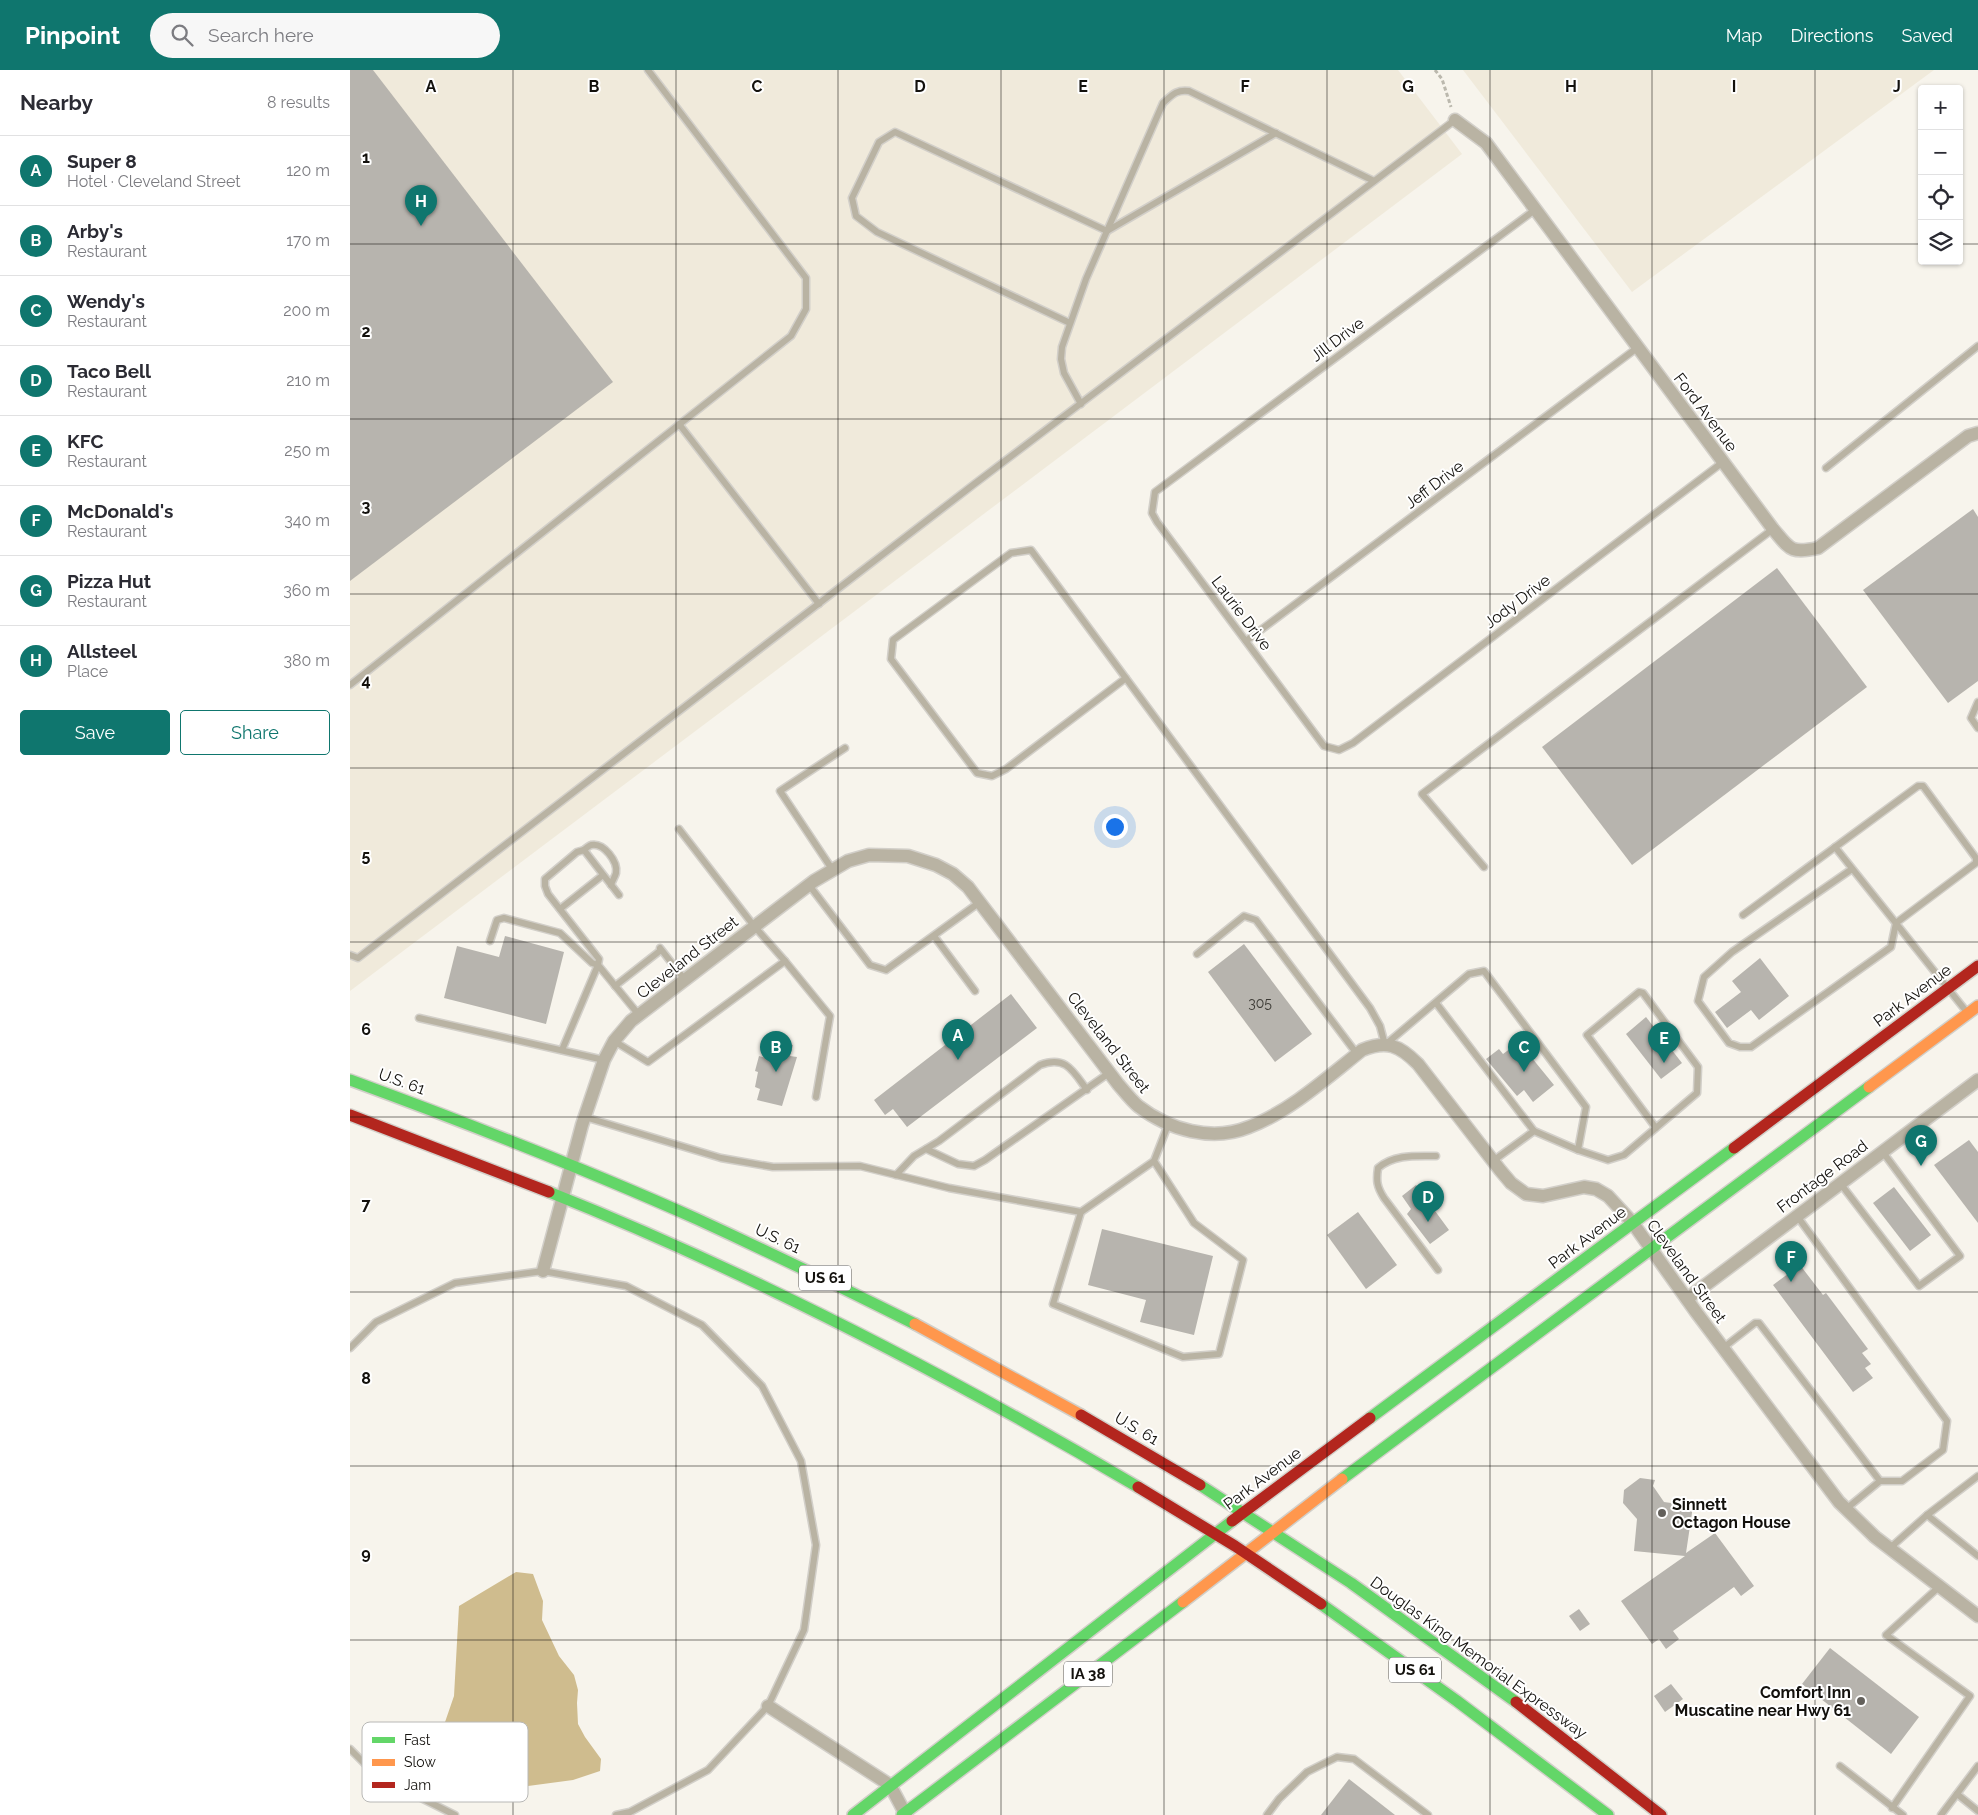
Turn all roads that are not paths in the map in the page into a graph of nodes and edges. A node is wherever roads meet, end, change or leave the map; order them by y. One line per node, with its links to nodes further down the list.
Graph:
1 (648, 70): 11 (lane)
2 (1455, 120): 4 (lane); 5 (street, Ford Avenue)
3 (1276, 134): 4 (lane); 6 (lane); 6 (lane)
4 (1374, 181): 10 (lane)
5 (1536, 209): 9 (street, Ford Avenue); 15 (lane, Jill Drive)
6 (1107, 231): 7 (lane); 7 (lane)
7 (1070, 323): 10 (lane)
8 (1978, 346): 14 (lane)
9 (1637, 348): 13 (street, Ford Avenue); 18 (lane, Jeff Drive)
10 (1080, 404): 17 (lane)
11 (679, 424): 17 (lane); 20 (lane)
12 (1978, 433): 16 (street, Ford Avenue)
13 (1723, 462): 16 (street, Ford Avenue); 23 (lane, Jody Drive)
14 (1826, 468)
15 (1154, 492): 18 (lane, Laurie Drive)
16 (1773, 529): 28 (lane)
17 (819, 604): 43 (lane)
18 (1246, 641): 23 (lane, Laurie Drive)
19 (1126, 678): 19 (lane); 57 (lane)
20 (350, 685)
21 (1978, 702): 22 (lane)
22 (1978, 728)
23 (1324, 746)
24 (846, 748): 30 (lane)
25 (679, 828): 39 (lane)
26 (1835, 847): 29 (lane); 37 (lane); 38 (lane)
27 (584, 850): 31 (lane); 32 (lane); 36 (lane)
28 (1484, 867)
29 (1852, 869): 38 (lane); 38 (lane)
30 (832, 870): 33 (street, Cleveland Street); 35 (street, Cleveland Street)
31 (603, 875): 32 (lane); 36 (lane)
32 (611, 885): 34 (lane)
33 (809, 885): 39 (street, Cleveland Street); 40 (lane)
34 (619, 896)
35 (980, 902): 40 (lane); 61 (street, Cleveland Street)
36 (560, 909): 45 (lane)
37 (1743, 914)
38 (1896, 923): 49 (lane)
39 (754, 926): 44 (lane); 47 (street, Cleveland Street)
40 (934, 936): 50 (lane)
41 (490, 941): 45 (lane)
42 (1197, 954): 59 (lane)
43 (350, 955)
44 (785, 961): 56 (lane); 65 (lane)
45 (598, 965): 48 (lane); 58 (lane)
46 (1978, 966): 49 (main road, Park Avenue)
47 (685, 980): 48 (lane); 54 (street, Cleveland Street)
48 (615, 986): 54 (lane)
49 (1948, 988): 53 (lane); 83 (main road, Park Avenue)
50 (975, 991)
51 (1436, 1003): 57 (lane); 70 (lane); 72 (lane)
52 (1978, 1006): 53 (main road)
53 (1968, 1014): 84 (main road)
54 (639, 1015): 56 (street, Cleveland Street)
55 (420, 1018): 58 (lane)
56 (614, 1041): 60 (street, Cleveland Street)
57 (1385, 1045): 59 (street, Cleveland Street); 76 (street, Cleveland Street)
58 (562, 1050): 60 (lane)
59 (1356, 1054): 68 (street, Cleveland Street)
60 (604, 1060): 67 (street, Cleveland Street)
61 (1109, 1073): 64 (lane); 68 (street, Cleveland Street)
62 (350, 1080): 77 (main road, U.S. 61 / US 61)
63 (1978, 1080): 73 (street, Frontage Road)
64 (1087, 1090): 71 (lane); 71 (lane)
65 (816, 1097)
66 (350, 1116): 80 (main road, US 61)
67 (585, 1117): 77 (street, Cleveland Street); 78 (lane)
68 (1168, 1125): 75 (lane)
69 (1656, 1128): 69 (lane); 72 (lane)
70 (1534, 1131): 72 (lane); 76 (lane)
71 (926, 1149): 78 (lane)
72 (1578, 1150)
73 (1882, 1151): 79 (street, Frontage Road); 79 (lane)
74 (1436, 1156): 85 (lane)
75 (1154, 1161): 81 (lane); 81 (lane)
76 (1493, 1161): 83 (street, Cleveland Street)
77 (571, 1164): 80 (street, Cleveland Street); 93 (main road, U.S. 61 / US 61)
78 (896, 1175): 81 (lane)
79 (1840, 1183): 82 (street, Frontage Road)
80 (562, 1196): 86 (street, Cleveland Street); 96 (main road, US 61)
81 (1081, 1212)
82 (1797, 1216): 87 (street, Frontage Road); 91 (lane)
83 (1632, 1222): 84 (street, Cleveland Street); 93 (main road, Park Avenue)
84 (1652, 1250): 87 (street, Cleveland Street); 95 (main road)
85 (1438, 1270)
86 (543, 1271): 88 (lane); 102 (lane)
87 (1687, 1299): 89 (street, Cleveland Street)
88 (350, 1348)
89 (1723, 1348): 91 (lane); 92 (street, Cleveland Street)
90 (1978, 1476): 94 (lane)
91 (1880, 1481): 92 (lane)
92 (1846, 1509): 97 (street, Cleveland Street)
93 (1244, 1512): 95 (main road, U.S. 61 / US 61); 96 (main road, Park Avenue)
94 (1927, 1515): 97 (lane); 99 (lane)
95 (1273, 1531): 98 (main road, IA 38); 119 (main road, Douglas King Memorial Expressway / US 61)
96 (1216, 1533): 98 (main road, US 61); 107 (main road, IA 38)
97 (1890, 1548): 100 (street, Cleveland Street)
98 (1246, 1554): 112 (main road, IA 38); 118 (main road, US 61)
99 (1978, 1556)
100 (1940, 1586): 101 (street, Cleveland Street); 110 (lane)
101 (1978, 1616)
102 (768, 1706): 107 (street); 114 (lane)
103 (350, 1749): 104 (lane)
104 (362, 1761)
105 (1840, 1766): 110 (lane)
106 (1978, 1766): 108 (lane)
107 (890, 1785): 112 (street); 115 (main road, IA 38)
108 (1957, 1794): 111 (lane); 121 (lane)
109 (429, 1802): 113 (lane)
110 (1892, 1808): 120 (lane)
111 (1978, 1811)
112 (905, 1814)
113 (455, 1815)
114 (616, 1815)
115 (853, 1815)
116 (1267, 1815): 117 (lane)
117 (1428, 1815)
118 (1608, 1815)
119 (1662, 1815)
120 (1903, 1815)
121 (1942, 1815)

